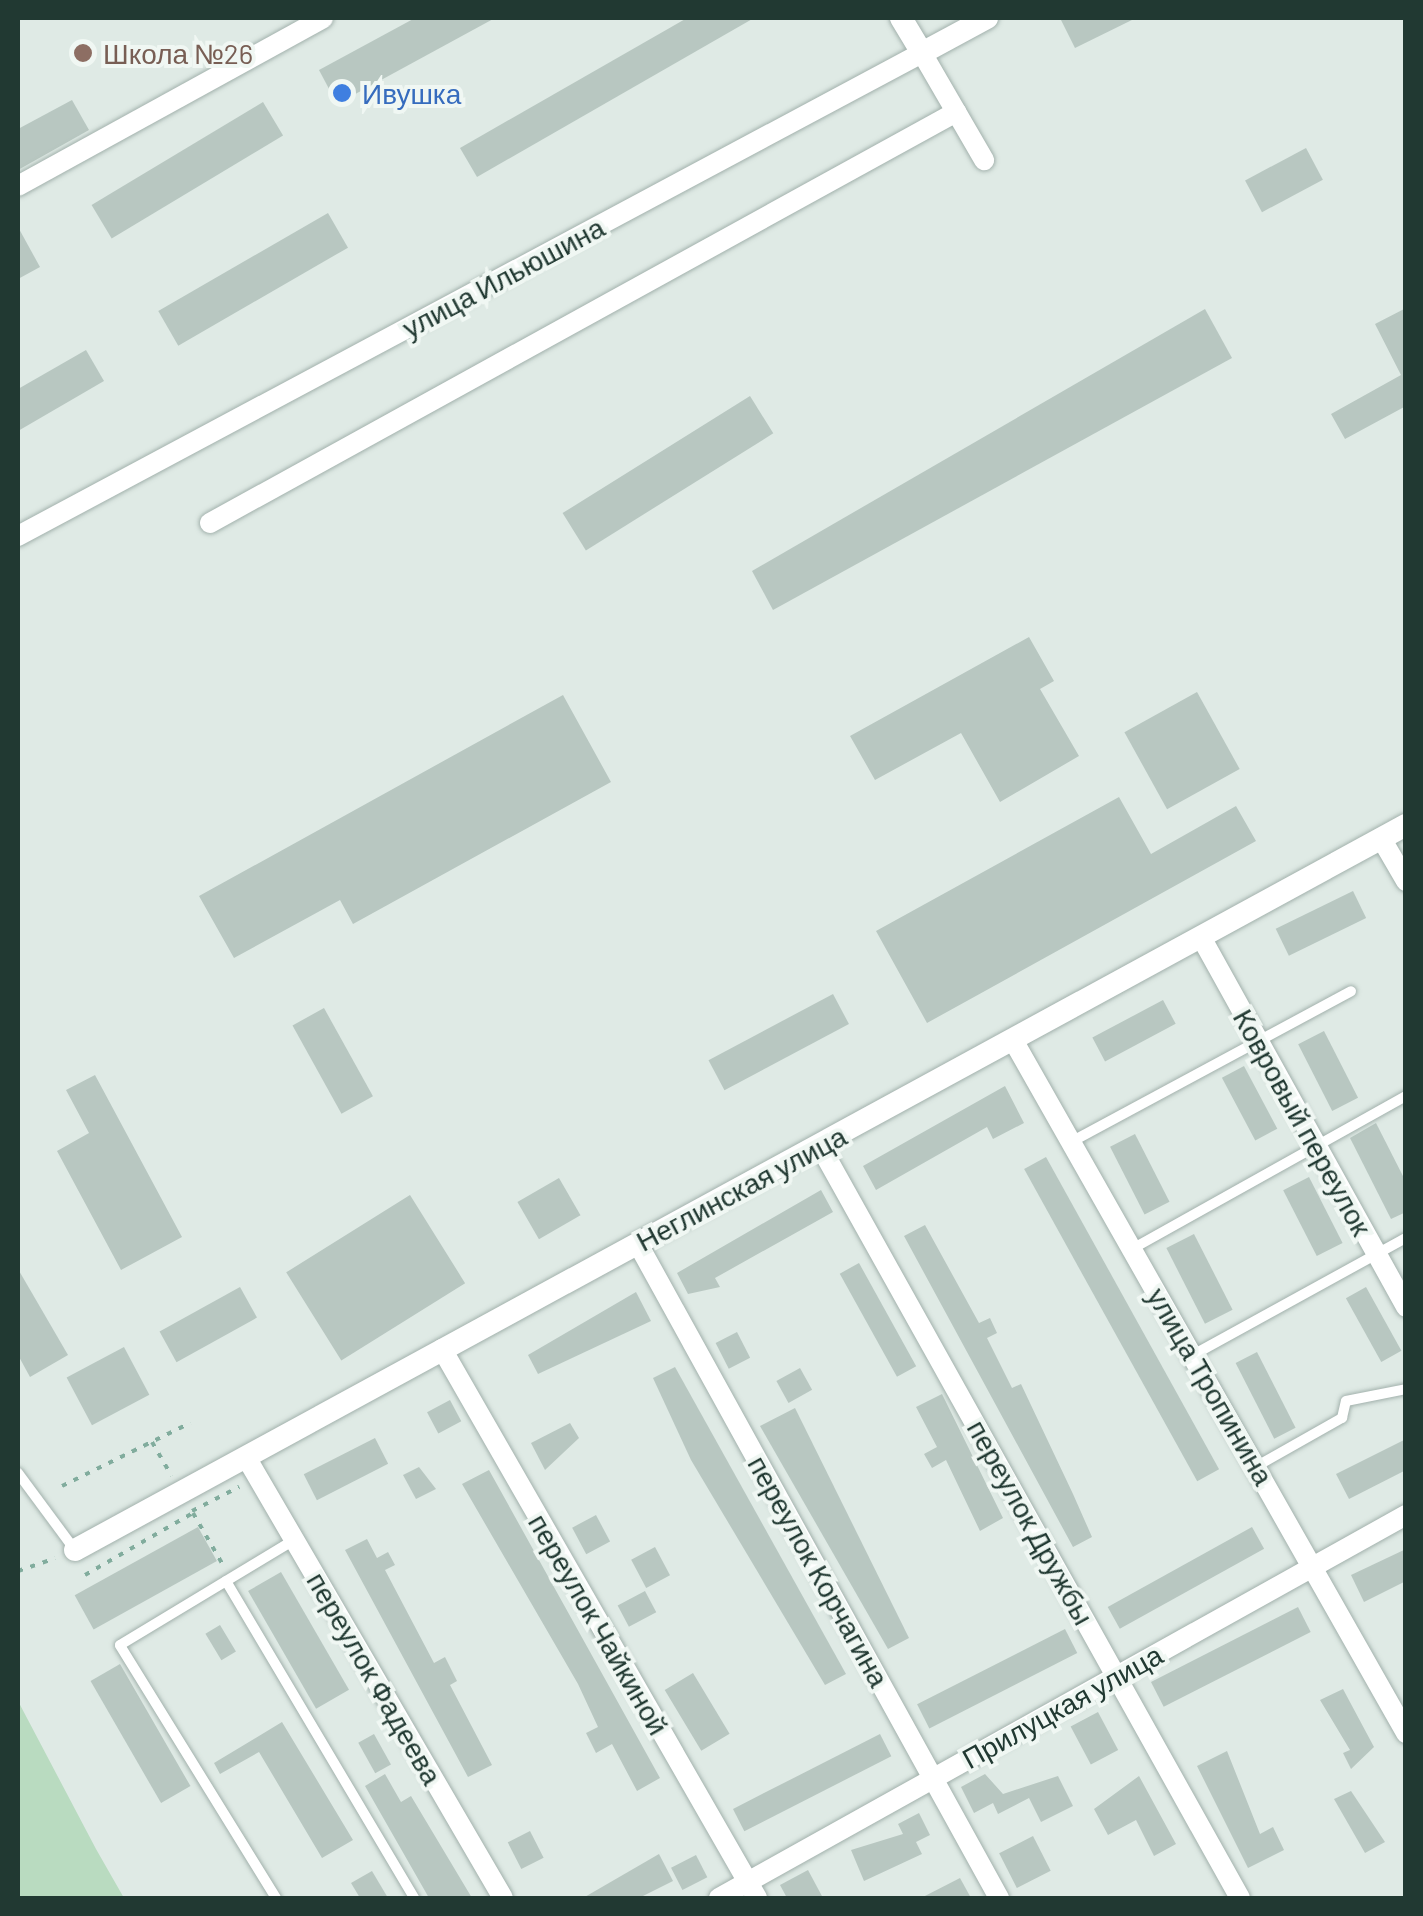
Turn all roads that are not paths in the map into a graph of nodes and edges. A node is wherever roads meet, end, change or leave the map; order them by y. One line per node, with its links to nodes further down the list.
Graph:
1 (324, 18): 7 (street)
2 (901, 18): 4 (street)
3 (988, 18): 4 (street, улица Ильюшина)
4 (922, 54): 5 (street); 9 (street, улица Ильюшина)
5 (956, 112): 6 (street); 8 (street)
6 (984, 160)
7 (18, 186)
8 (210, 523)
9 (18, 536)
10 (1406, 825): 11 (street, Неглинская улица)
11 (1381, 838): 12 (street); 13 (street, Неглинская улица)
12 (1406, 881)
13 (1200, 937): 15 (street, Ковровый переулок); 16 (street, Неглинская улица)
14 (1351, 991): 15 (lane)
15 (1256, 1038): 18 (lane); 20 (street, Ковровый переулок)
16 (1013, 1040): 18 (street, улица Тропинина); 19 (street, Неглинская улица)
17 (1406, 1096): 20 (lane)
18 (1071, 1142): 23 (street, улица Тропинина)
19 (820, 1146): 22 (street, Неглинская улица); 37 (street, переулок Дружбы)
20 (1317, 1146): 23 (lane); 24 (street, Ковровый переулок)
21 (1406, 1238): 24 (lane)
22 (638, 1244): 26 (street, Неглинская улица); 39 (street, переулок Корчагина)
23 (1132, 1249): 27 (street, улица Тропинина)
24 (1376, 1254): 25 (street, Ковровый переулок); 27 (lane)
25 (1406, 1307)
26 (442, 1349): 29 (street, Неглинская улица); 40 (street, переулок Чайкиной)
27 (1193, 1354): 30 (street, улица Тропинина)
28 (1406, 1389): 30 (lane)
29 (246, 1458): 33 (street, переулок Фадеева); 34 (street, Неглинская улица)
30 (1257, 1466): 35 (street, улица Тропинина)
31 (18, 1473): 34 (lane)
32 (1406, 1514): 35 (street, Прилуцкая улица)
33 (294, 1540): 36 (lane); 43 (street, переулок Фадеева)
34 (75, 1550)
35 (1314, 1565): 37 (street, Прилуцкая улица); 38 (street, улица Тропинина)
36 (228, 1580): 41 (lane); 42 (lane)
37 (1118, 1675): 39 (street, Прилуцкая улица); 46 (street, переулок Дружбы)
38 (1406, 1733)
39 (933, 1777): 40 (street, Прилуцкая улица); 45 (street, переулок Корчагина)
40 (752, 1891): 44 (street, Прилуцкая улица)
41 (276, 1898)
42 (414, 1898)
43 (503, 1898)
44 (719, 1898)
45 (999, 1898)
46 (1240, 1898)

